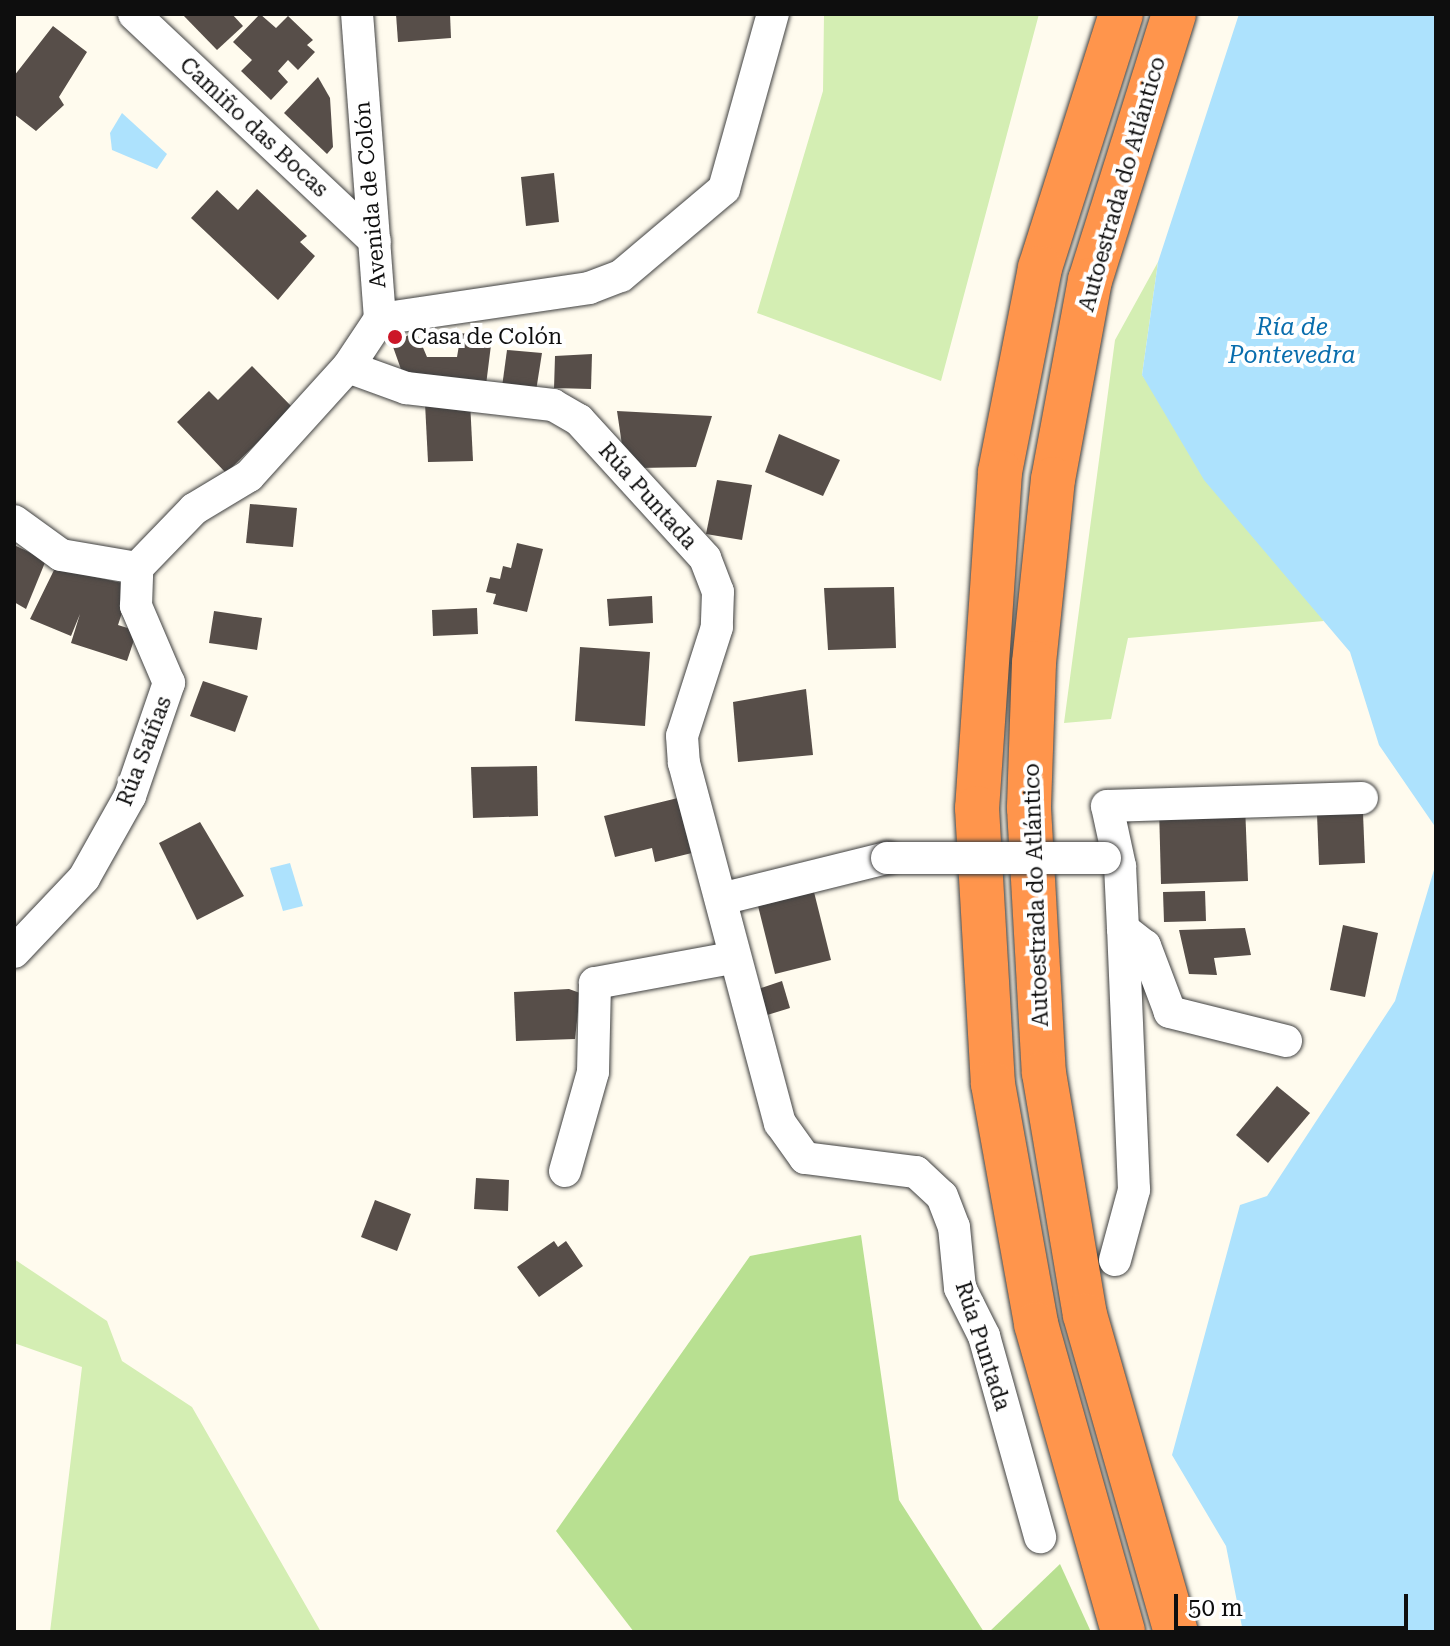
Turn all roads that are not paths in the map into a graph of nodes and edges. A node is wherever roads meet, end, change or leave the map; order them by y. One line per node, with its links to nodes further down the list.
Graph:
1 (134, 14): 7 (street, Camiño das Bocas)
2 (357, 14): 7 (street, Avenida de Colón)
3 (773, 14): 8 (street)
4 (1088, 14): 10 (highway)
5 (1121, 14): 10 (highway)
6 (1174, 14): 24 (highway, Autoestrada do Atlántico)
7 (375, 241): 8 (street, Avenida de Colón)
8 (380, 319): 9 (street, Avenida de Colón)
9 (348, 367): 12 (street, Avenida de Colón); 15 (street, Rúa Puntada)
10 (1000, 472): 23 (highway)
11 (14, 521): 12 (street)
12 (137, 568): 17 (street, Rúa Saíñas)
13 (1362, 798): 14 (street)
14 (1112, 862): 15 (street, bridge); 16 (street)
15 (725, 898): 18 (street, Rúa Puntada)
16 (1123, 929): 19 (street); 21 (street)
17 (14, 952)
18 (731, 958): 20 (street); 22 (street, Rúa Puntada)
19 (1286, 1041)
20 (565, 1171)
21 (1115, 1260)
22 (1040, 1537)
23 (1123, 1632)
24 (1176, 1632)

